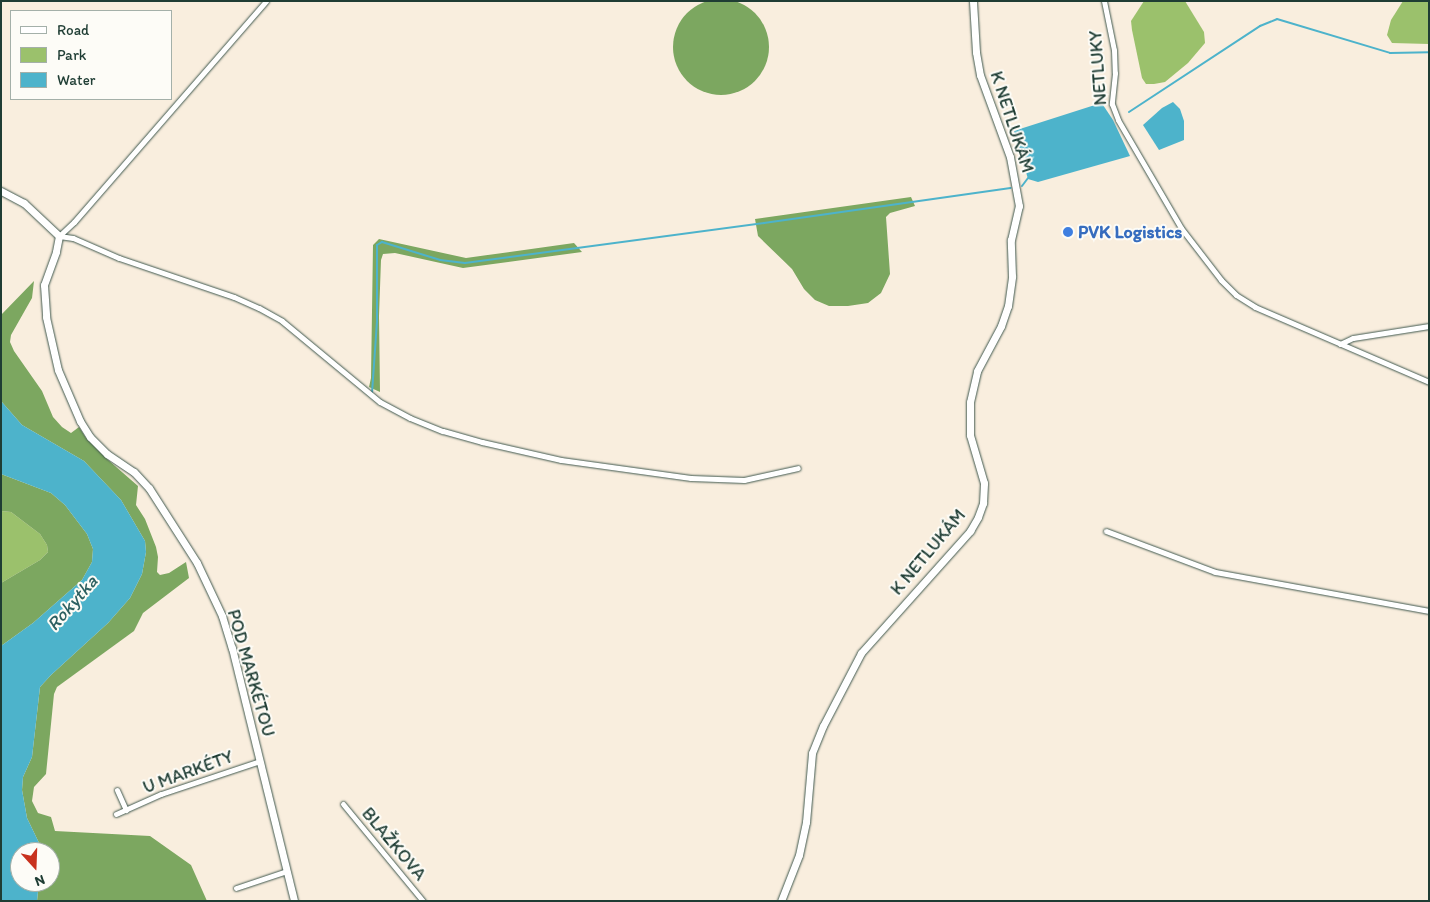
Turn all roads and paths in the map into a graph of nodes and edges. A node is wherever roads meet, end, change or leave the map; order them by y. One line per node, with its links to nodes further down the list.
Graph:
1 (266, 1): 5 (street)
2 (973, 1): 21 (street, K NETLUKÁM)
3 (1104, 1): 7 (street, NETLUKY)
4 (1, 191): 5 (street)
5 (59, 236): 9 (street); 12 (street, POD MARKÉTOU)
6 (1429, 326): 7 (street)
7 (1340, 344): 8 (street, NETLUKY)
8 (1429, 382)
9 (798, 468)
10 (1106, 531): 11 (street)
11 (1429, 611)
12 (260, 761): 15 (street, U MARKÉTY); 17 (street, POD MARKÉTOU)
13 (117, 790): 15 (street, U MARKÉTY)
14 (343, 804): 20 (street, BLAŽKOVA)
15 (126, 810): 16 (street, U MARKÉTY)
16 (116, 814)
17 (287, 871): 18 (street); 19 (street, POD MARKÉTOU)
18 (236, 888)
19 (294, 901)
20 (423, 901)
21 (781, 901)

